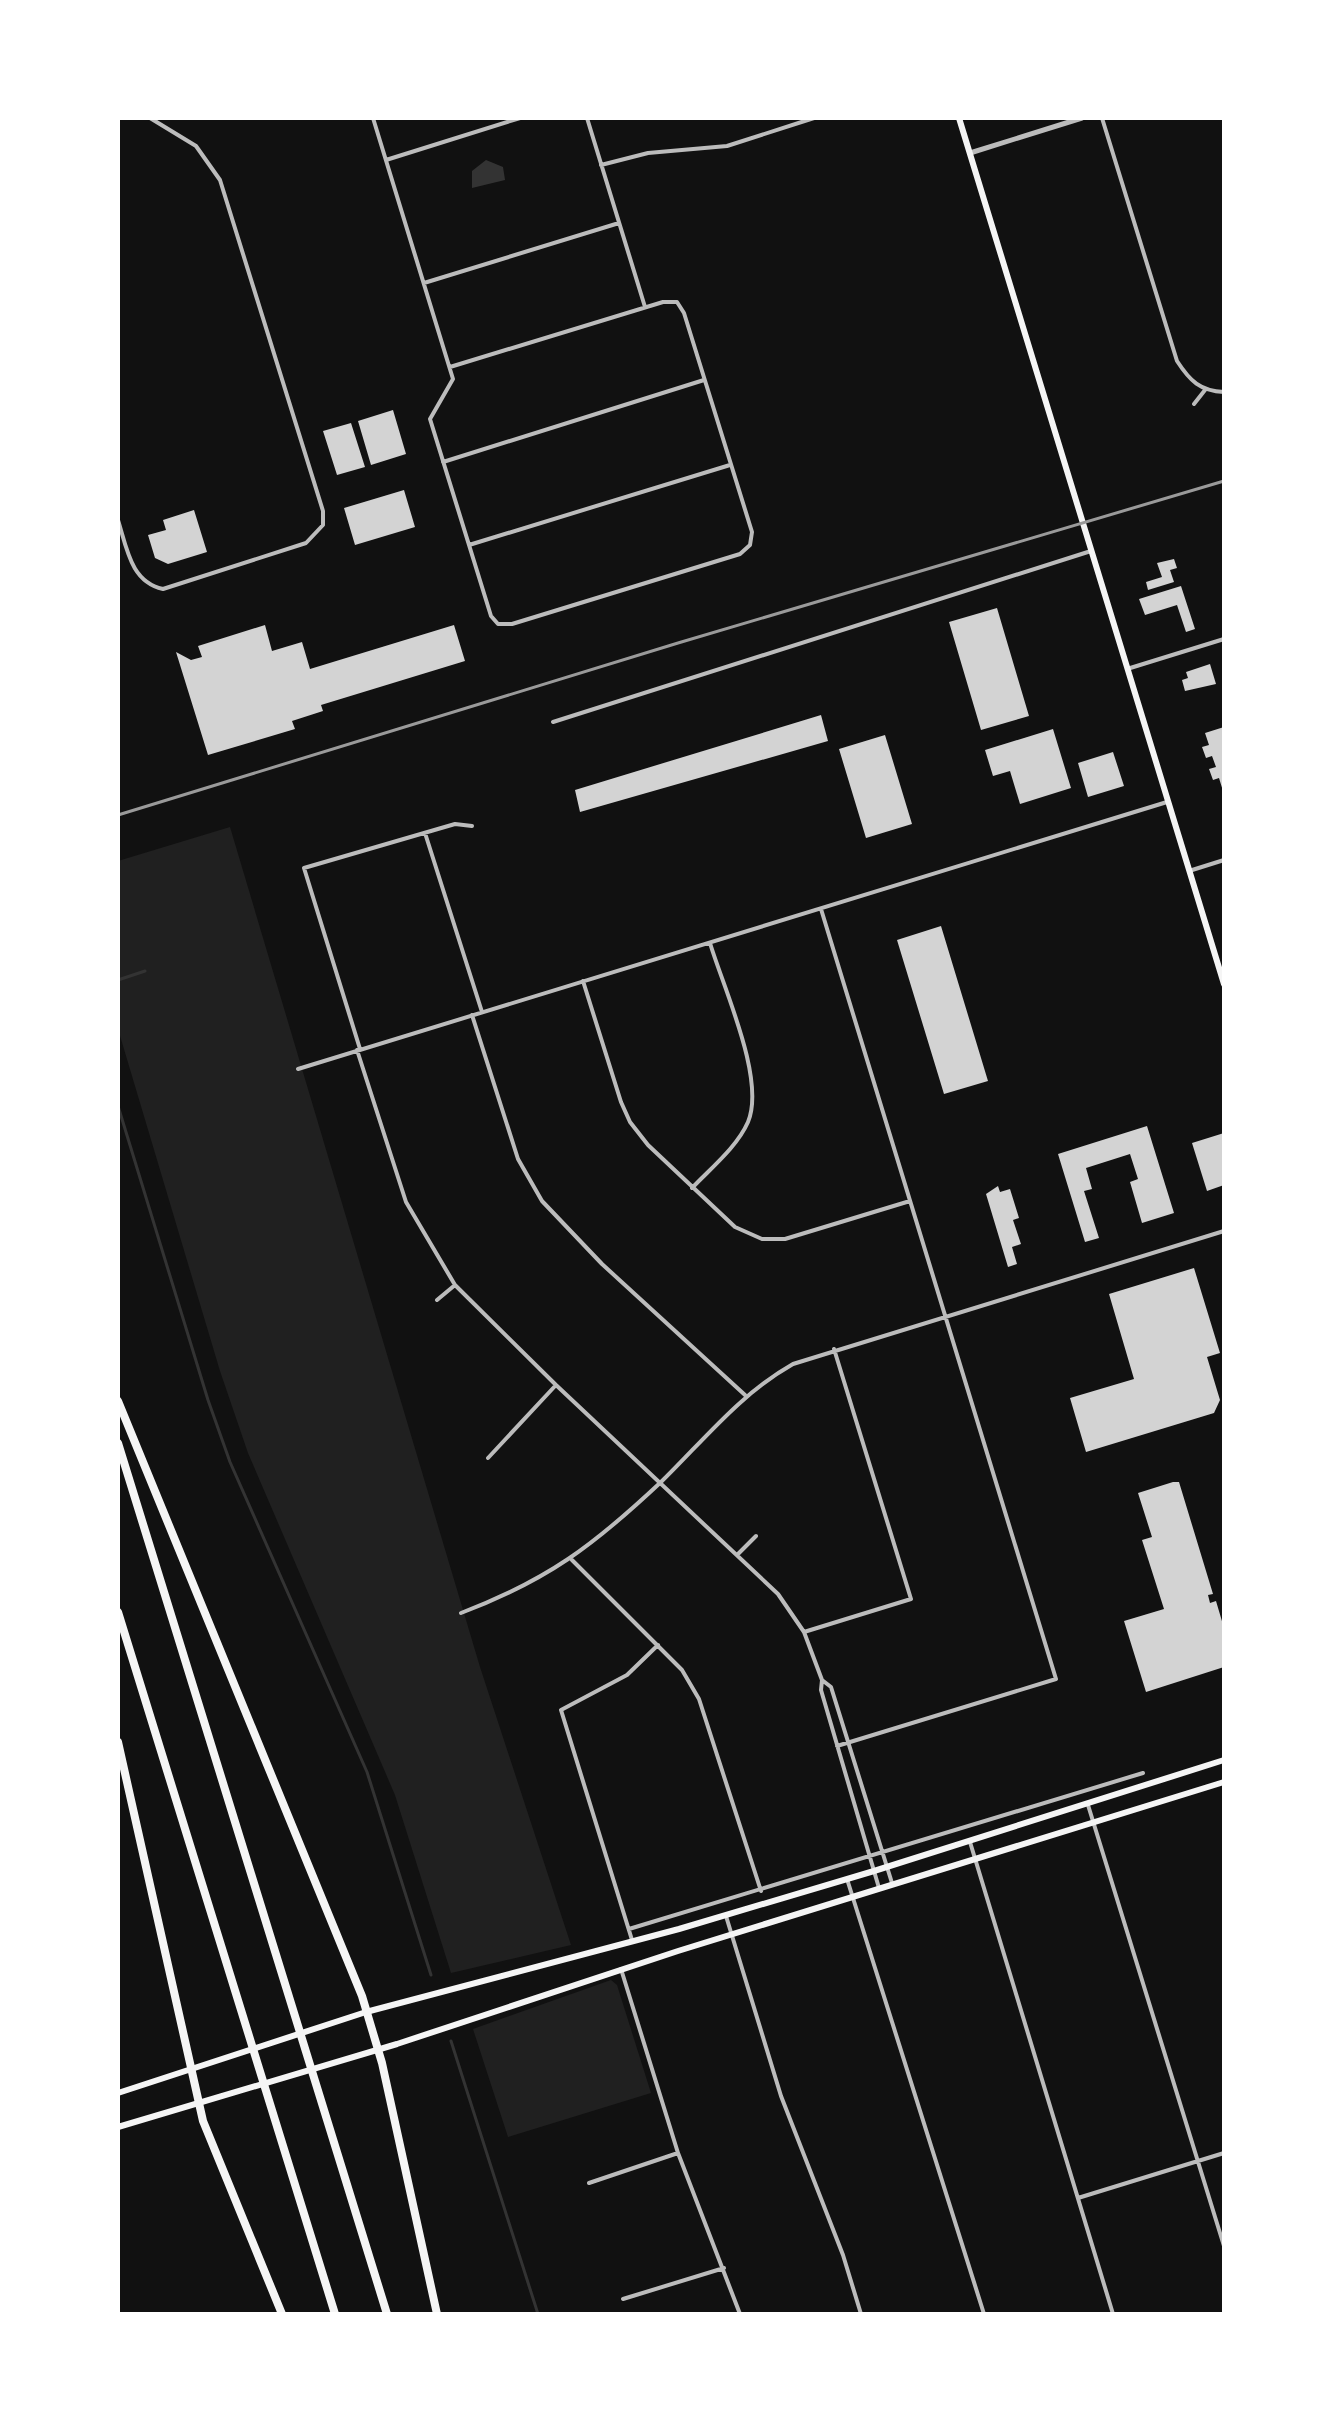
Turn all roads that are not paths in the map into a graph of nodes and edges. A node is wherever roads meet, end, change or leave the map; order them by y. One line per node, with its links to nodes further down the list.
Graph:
1 (150, 118): 22 (street)
2 (373, 118): 10 (street)
3 (520, 118): 10 (street)
4 (587, 118): 11 (street)
5 (814, 118): 11 (street)
6 (959, 118): 9 (main road)
7 (1082, 118): 9 (street)
8 (1102, 118): 17 (street)
9 (970, 153): 24 (main road)
10 (386, 160): 13 (street)
11 (601, 165): 12 (street)
12 (619, 223): 13 (street); 14 (street)
13 (424, 283): 15 (street)
14 (645, 307): 15 (street); 16 (street)
15 (450, 367): 20 (street)
16 (705, 380): 20 (street); 21 (street)
17 (1205, 390): 18 (street); 19 (street)
18 (1224, 392)
19 (1194, 404)
20 (443, 462): 23 (street)
21 (731, 465): 23 (street); 23 (street)
22 (118, 520)
23 (469, 545)
24 (1091, 551): 26 (main road); 27 (street)
25 (1224, 639): 26 (street)
26 (1127, 669): 28 (main road)
27 (553, 722)
28 (1167, 802): 32 (main road); 33 (street)
29 (472, 826): 30 (street)
30 (425, 833): 37 (street); 39 (street)
31 (1224, 860): 32 (street)
32 (1189, 871): 36 (main road)
33 (821, 909): 34 (street); 42 (street)
34 (710, 943): 35 (street); 41 (street)
35 (583, 981): 37 (street); 41 (street)
36 (1224, 984)
37 (482, 1012): 38 (street)
38 (472, 1015): 39 (street); 49 (street)
39 (358, 1050): 40 (street); 44 (street)
40 (298, 1069)
41 (691, 1189): 42 (street)
42 (911, 1201): 46 (street)
43 (1224, 1231): 46 (street)
44 (455, 1285): 45 (street); 48 (street)
45 (437, 1300)
46 (947, 1315): 47 (street); 63 (street)
47 (834, 1349): 49 (street); 59 (street)
48 (556, 1385): 52 (street); 53 (street)
49 (745, 1395): 53 (street)
50 (118, 1401): 87 (highway)
51 (118, 1443): 104 (highway)
52 (488, 1458)
53 (661, 1482): 55 (street); 56 (street)
54 (756, 1536): 55 (street)
55 (738, 1554): 59 (street)
56 (572, 1560): 58 (street); 60 (street)
57 (118, 1612): 103 (highway)
58 (461, 1613)
59 (804, 1632): 61 (street)
60 (658, 1645): 79 (street); 82 (street)
61 (822, 1680): 63 (street); 64 (street)
62 (118, 1742): 90 (highway)
63 (848, 1743): 64 (street); 71 (street)
64 (837, 1746): 72 (street)
65 (1224, 1760): 68 (main road)
66 (1143, 1773): 71 (street)
67 (1224, 1782): 69 (main road)
68 (1088, 1805): 69 (street); 70 (main road)
69 (1093, 1822): 73 (main road); 96 (street)
70 (970, 1842): 73 (street); 74 (main road)
71 (883, 1854): 72 (street); 74 (street)
72 (870, 1858): 75 (street); 79 (street)
73 (975, 1859): 77 (main road); 98 (street)
74 (887, 1867): 75 (main road); 77 (street)
75 (874, 1871): 76 (main road); 78 (street)
76 (847, 1879): 80 (street); 81 (main road)
77 (892, 1884): 78 (main road)
78 (879, 1888): 80 (main road)
79 (761, 1891): 82 (street)
80 (852, 1896): 83 (main road); 108 (street)
81 (726, 1916): 83 (street); 84 (main road)
82 (629, 1929): 84 (street)
83 (732, 1934): 85 (main road); 107 (street)
84 (632, 1940): 87 (main road)
85 (621, 1969): 89 (main road); 94 (street)
86 (118, 2011): 88 (street)
87 (366, 2012): 89 (highway); 90 (main road)
88 (118, 2026)
89 (377, 2049): 92 (main road); 105 (highway)
90 (191, 2068): 91 (main road); 92 (highway)
91 (118, 2093)
92 (200, 2105): 93 (main road); 102 (highway)
93 (118, 2127)
94 (678, 2153): 97 (street); 100 (street)
95 (1224, 2153): 96 (street)
96 (1198, 2161): 98 (street); 99 (street)
97 (589, 2183)
98 (1078, 2198): 109 (street)
99 (1224, 2246)
100 (724, 2268): 101 (street); 106 (street)
101 (623, 2299)
102 (282, 2314)
103 (335, 2314)
104 (387, 2314)
105 (437, 2314)
106 (740, 2314)
107 (861, 2314)
108 (984, 2314)
109 (1113, 2314)

